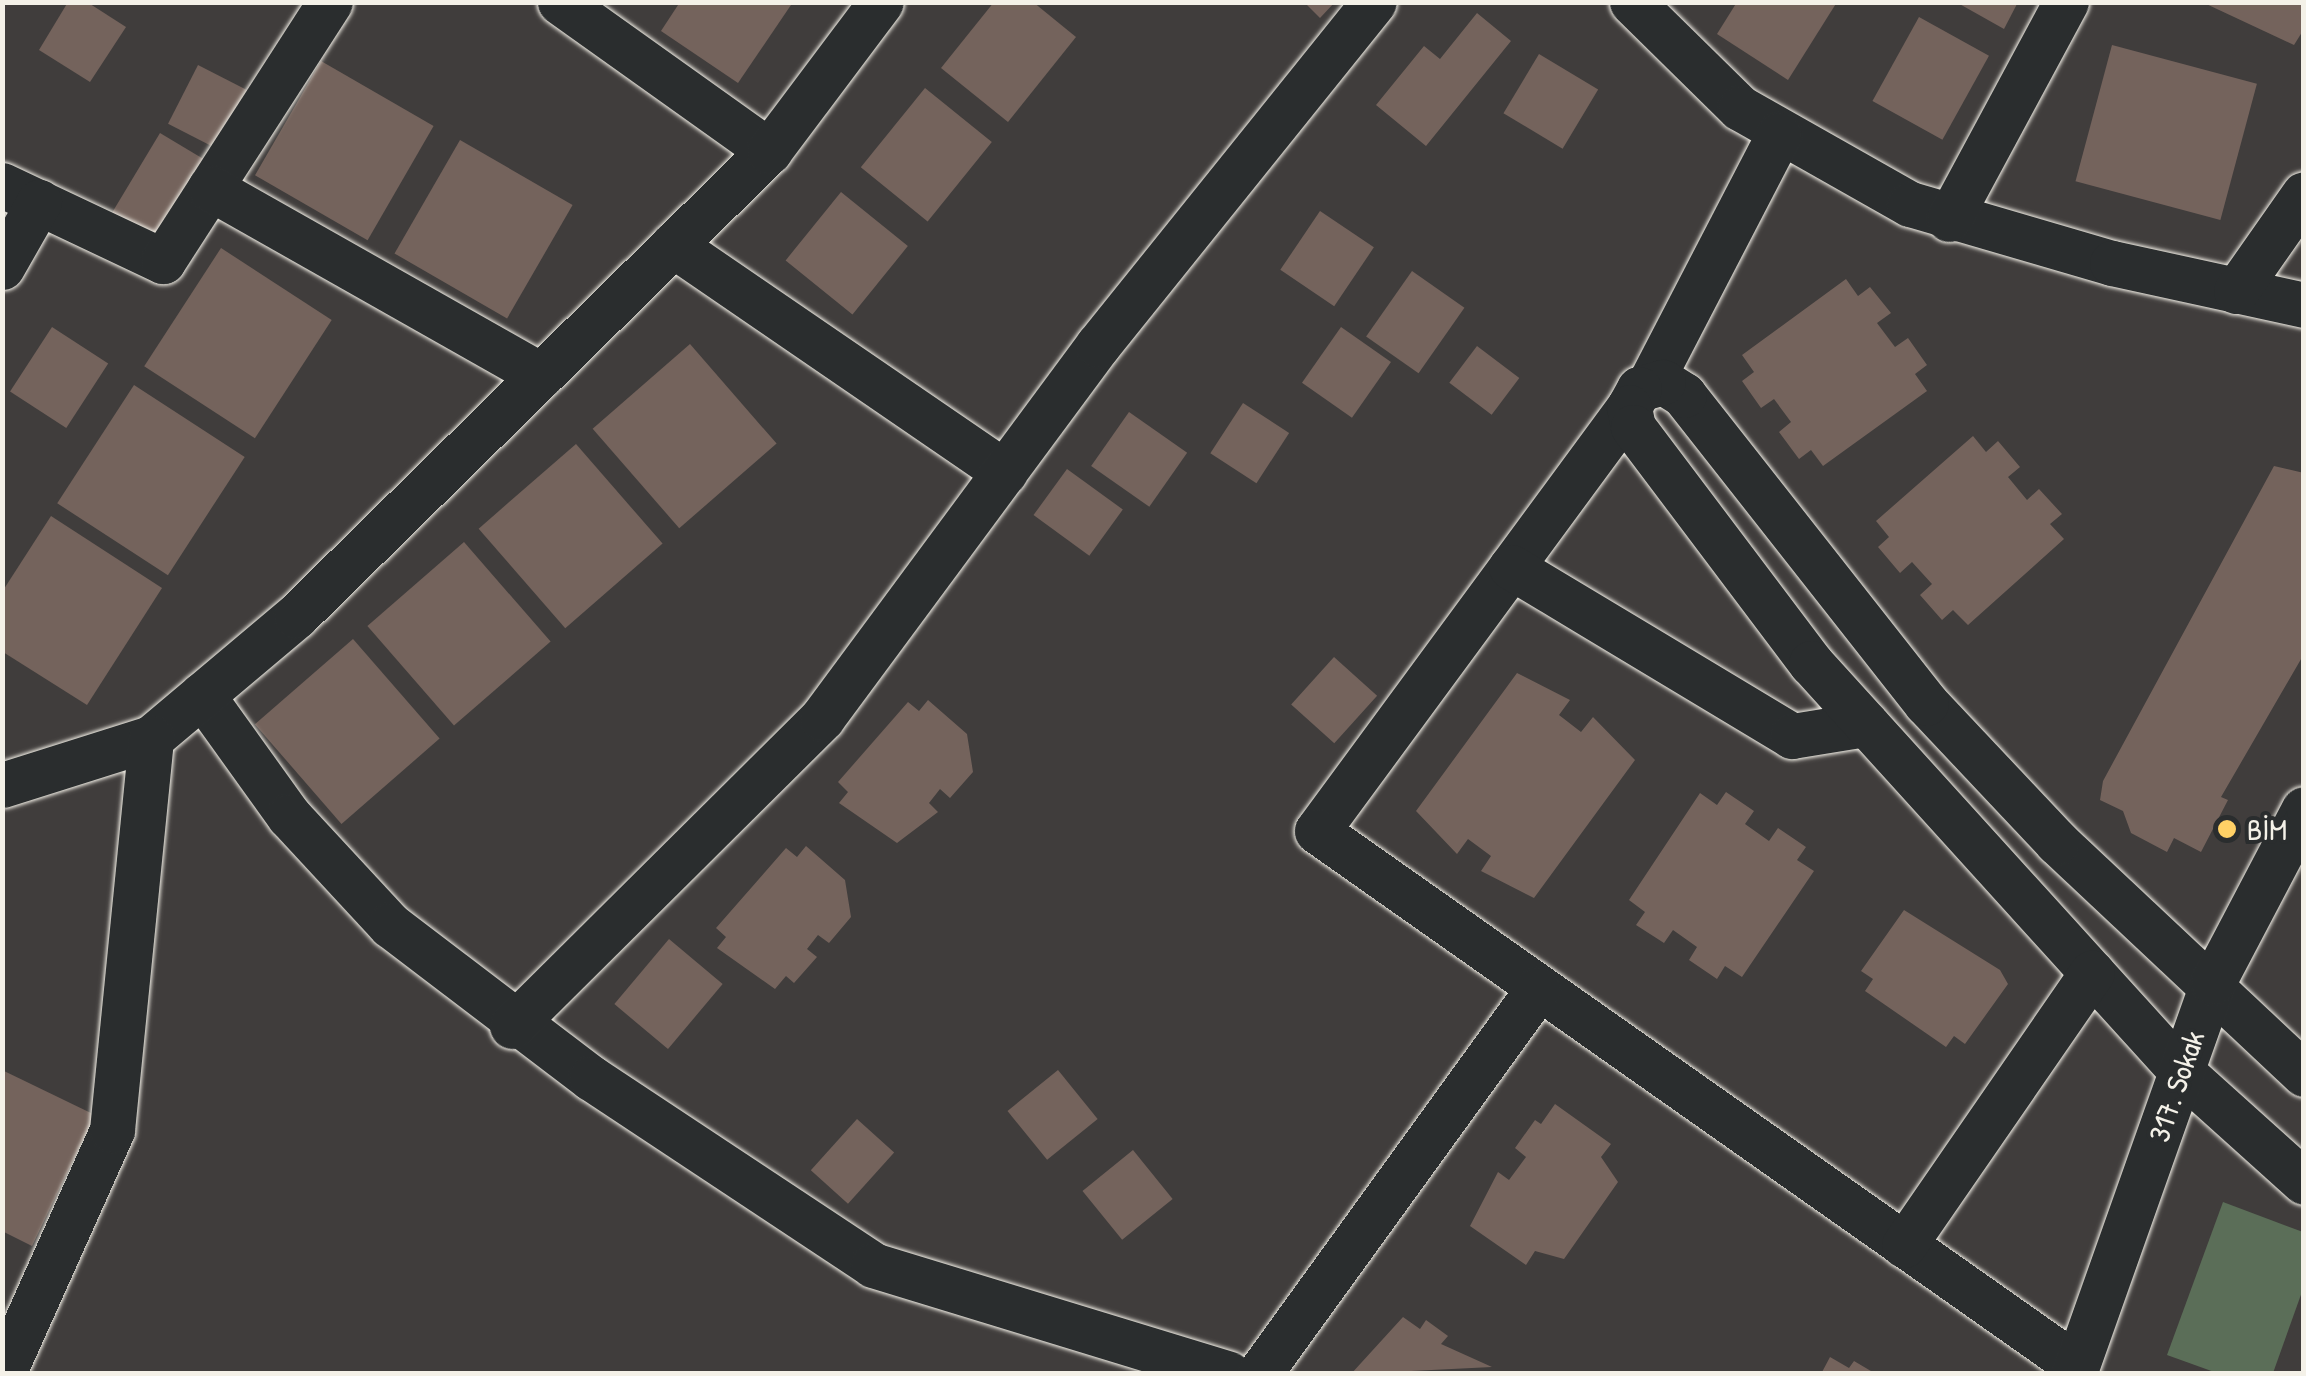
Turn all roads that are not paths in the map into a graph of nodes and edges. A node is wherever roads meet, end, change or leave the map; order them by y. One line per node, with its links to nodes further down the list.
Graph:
1 (330, 2): 9 (street)
2 (560, 2): 8 (street)
3 (881, 2): 8 (street)
4 (1374, 2): 19 (street)
5 (2066, 2): 12 (street)
6 (1656, 12): 7 (street)
7 (1779, 134): 12 (street); 18 (street)
8 (769, 151): 13 (street)
9 (210, 188): 10 (street); 17 (street)
10 (21, 194): 14 (street)
11 (2304, 194): 15 (street)
12 (1949, 219): 15 (street)
13 (674, 245): 17 (street); 19 (street)
14 (2, 268)
15 (2236, 291): 16 (street)
16 (2304, 305)
17 (541, 375): 21 (street)
18 (1640, 395): 20 (street); 22 (street); 27 (street)
19 (1005, 472): 29 (street)
20 (1512, 567): 22 (street); 28 (street)
21 (202, 695): 23 (street); 29 (street)
22 (1866, 724): 26 (street)
23 (151, 738): 24 (street); 35 (street)
24 (2, 785)
25 (2304, 808): 27 (street, 317. Sokak)
26 (2092, 972): 30 (street); 33 (street)
27 (2213, 982): 30 (street, 317. Sokak); 31 (street)
28 (1538, 989): 33 (street); 37 (street)
29 (512, 1026): 36 (street)
30 (2182, 1072): 32 (street); 34 (street, 317. Sokak)
31 (2304, 1074)
32 (2304, 1182)
33 (1904, 1245): 34 (street)
34 (2075, 1370)
35 (3, 1374)
36 (1229, 1374)
37 (1259, 1374)

